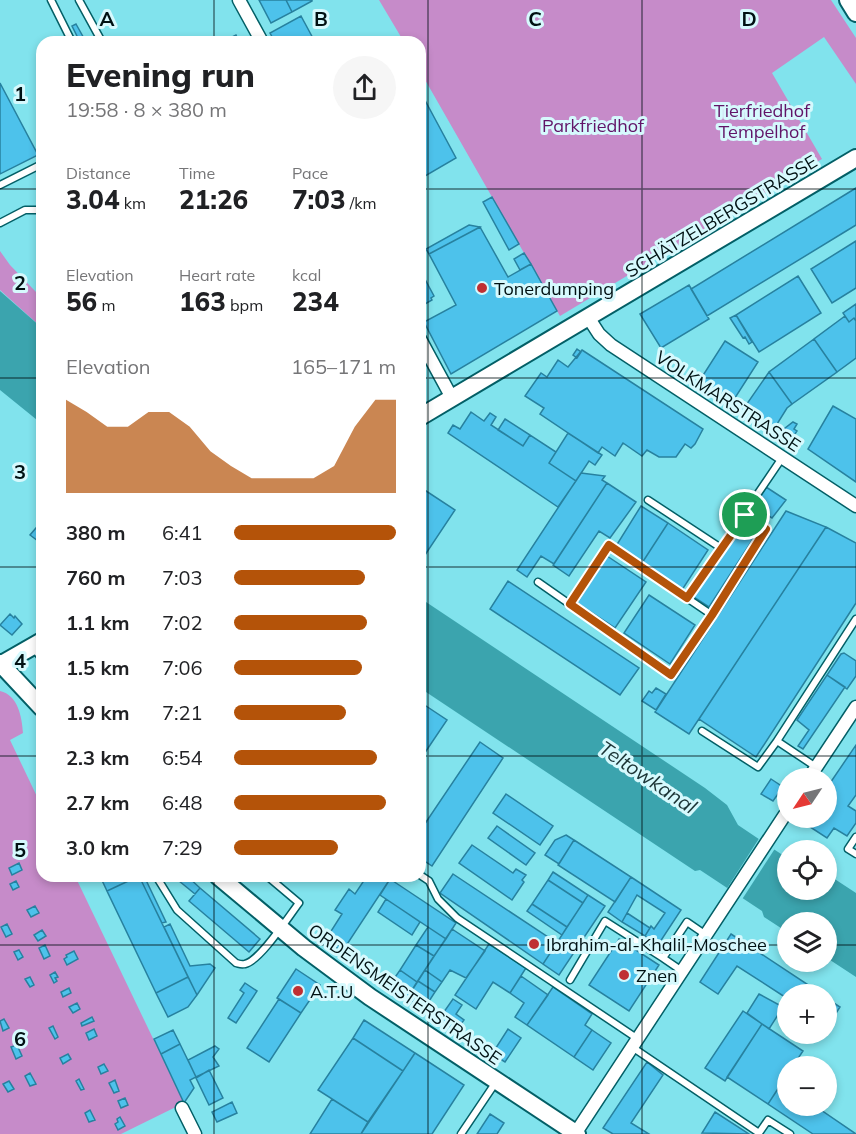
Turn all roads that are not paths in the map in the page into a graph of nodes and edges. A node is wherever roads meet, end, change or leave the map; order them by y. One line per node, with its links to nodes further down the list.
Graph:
1 (51, 0): 6 (lane)
2 (80, 0): 7 (lane)
3 (239, 0): 8 (street)
4 (848, 0): 5 (street)
5 (856, 13)
6 (69, 36)
7 (99, 36)
8 (259, 36)
9 (856, 158): 14 (street, SCHÄTZELBERGSTRASSE)
10 (36, 167): 11 (lane)
11 (0, 185)
12 (36, 210): 13 (lane)
13 (0, 224)
14 (588, 317): 16 (street, SCHÄTZELBERGSTRASSE); 18 (street, VOLKMARSTRASSE)
15 (426, 350): 16 (street)
16 (452, 399): 17 (street, SCHÄTZELBERGSTRASSE)
17 (426, 414)
18 (783, 458): 20 (street, VOLKMARSTRASSE); 21 (lane)
19 (648, 500): 22 (lane)
20 (856, 506)
21 (745, 515): 22 (lane); 26 (lane)
22 (722, 548): 24 (lane)
23 (538, 582): 25 (lane)
24 (687, 598): 25 (lane); 26 (lane)
25 (570, 604): 26 (lane)
26 (712, 615)
27 (856, 619): 33 (lane)
28 (36, 650): 29 (street)
29 (1, 664): 30 (street)
30 (36, 702)
31 (856, 707): 34 (street)
32 (702, 731): 33 (lane)
33 (777, 741): 34 (lane)
34 (816, 767)
35 (777, 826): 43 (street)
36 (856, 837): 37 (lane)
37 (856, 855)
38 (426, 879): 47 (lane)
39 (160, 882): 42 (lane)
40 (225, 882): 42 (street, ORDENSMEISTERSTRASSE)
41 (274, 882): 42 (lane)
42 (280, 929): 48 (street, ORDENSMEISTERSTRASSE)
43 (706, 935): 44 (lane); 45 (street)
44 (663, 958): 45 (lane); 46 (lane)
45 (682, 971): 47 (street)
46 (570, 980)
47 (635, 1043): 52 (street); 53 (lane)
48 (496, 1081): 51 (lane); 52 (street, ORDENSMEISTERSTRASSE)
49 (182, 1108): 50 (street)
50 (195, 1134)
51 (461, 1134)
52 (576, 1134)
53 (760, 1134): 54 (lane)
54 (790, 1134)

